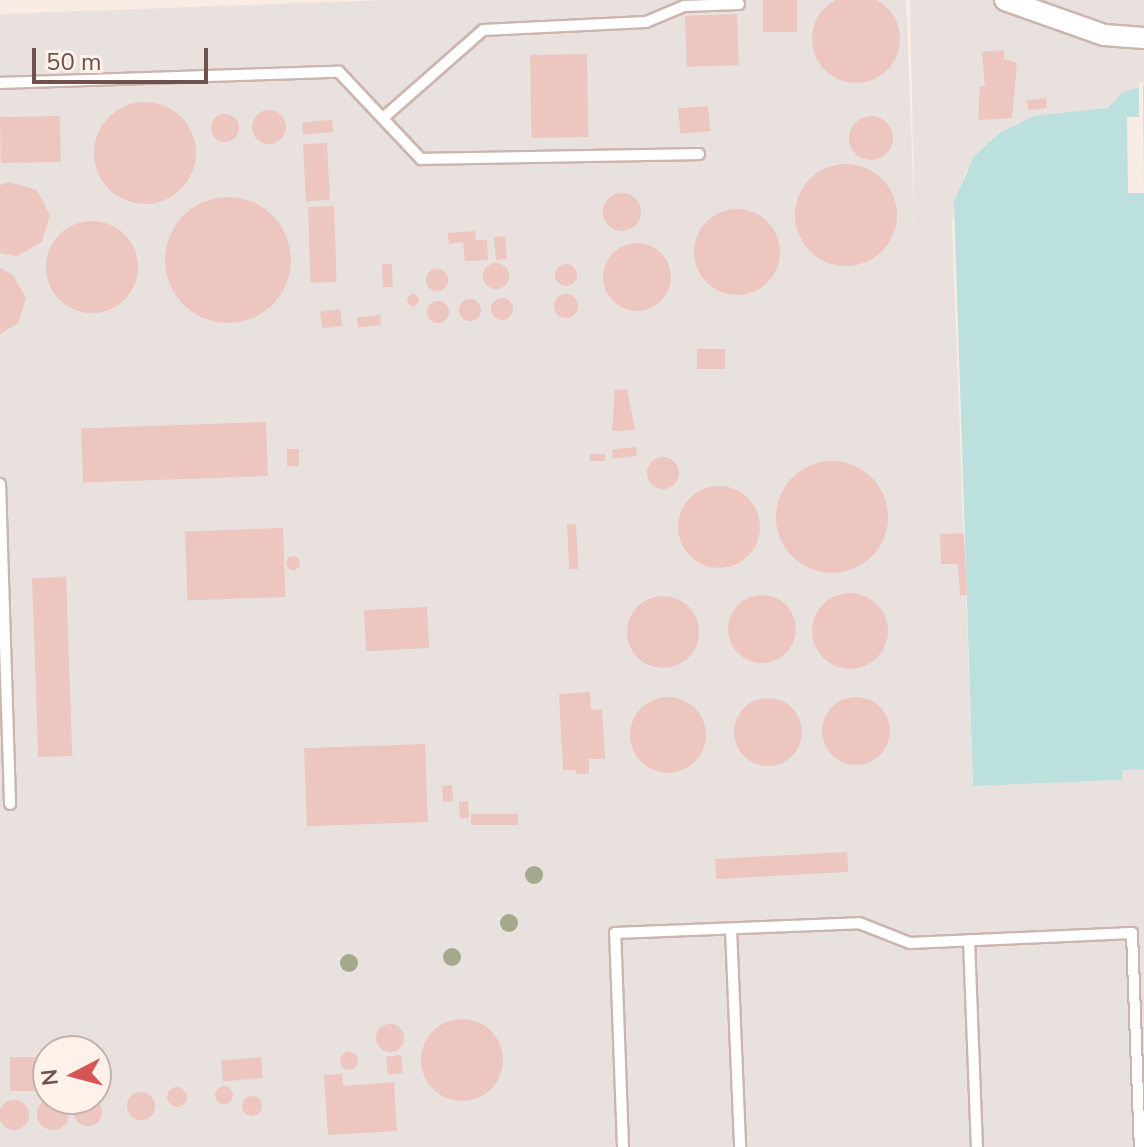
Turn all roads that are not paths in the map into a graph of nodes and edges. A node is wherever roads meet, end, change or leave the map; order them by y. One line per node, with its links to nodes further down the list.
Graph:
1 (1005, 0): 3 (street)
2 (739, 4): 5 (lane)
3 (1144, 38)
4 (0, 83): 5 (lane)
5 (383, 118): 6 (lane)
6 (699, 154)
7 (0, 484): 8 (lane)
8 (10, 804)
9 (731, 929): 10 (lane); 11 (lane); 12 (lane)
10 (969, 940): 13 (lane); 14 (lane)
11 (623, 1147)
12 (740, 1147)
13 (977, 1147)
14 (1140, 1147)

